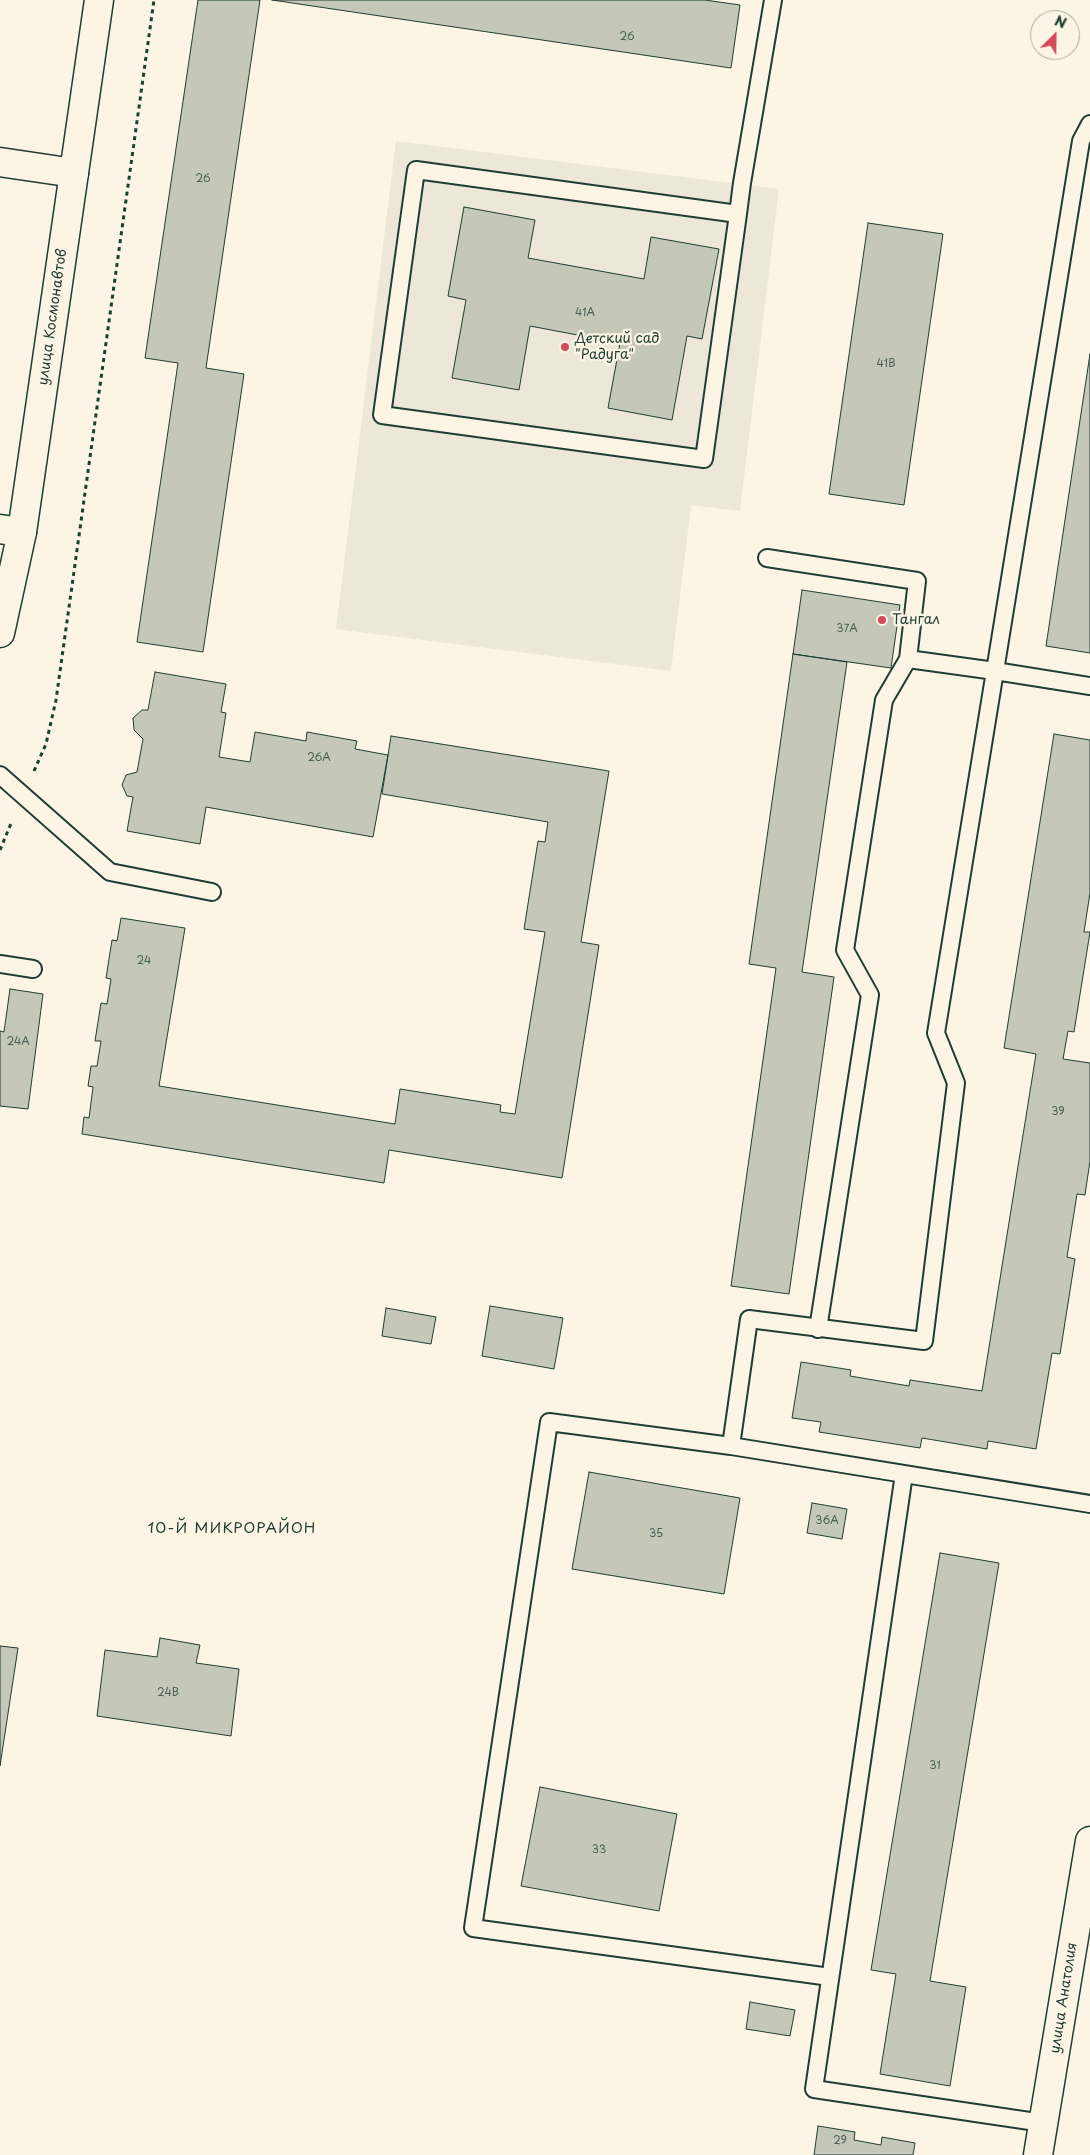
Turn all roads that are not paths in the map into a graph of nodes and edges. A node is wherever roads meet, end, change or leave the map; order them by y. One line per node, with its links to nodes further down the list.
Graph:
1 (99, 0): 5 (street, улица Космонавтов)
2 (772, 0): 6 (lane)
3 (1090, 124): 11 (lane)
4 (0, 162): 5 (street)
5 (74, 173): 7 (street, улица Космонавтов)
6 (738, 214): 6 (lane)
7 (11, 530): 9 (street, улица Космонавтов)
8 (768, 558): 10 (lane)
9 (0, 633)
10 (908, 659): 11 (lane); 17 (lane)
11 (995, 671): 12 (lane); 17 (lane)
12 (1090, 686)
13 (0, 775): 14 (lane)
14 (212, 892)
15 (0, 964): 16 (lane)
16 (32, 969)
17 (818, 1329): 18 (lane)
18 (732, 1446): 19 (lane); 22 (lane)
19 (904, 1474): 20 (lane); 22 (lane)
20 (1090, 1504)
21 (1090, 1841): 23 (street, улица Анатолия)
22 (830, 1977): 23 (lane)
23 (1044, 2123): 24 (street, улица Анатолия)
24 (1038, 2155)

